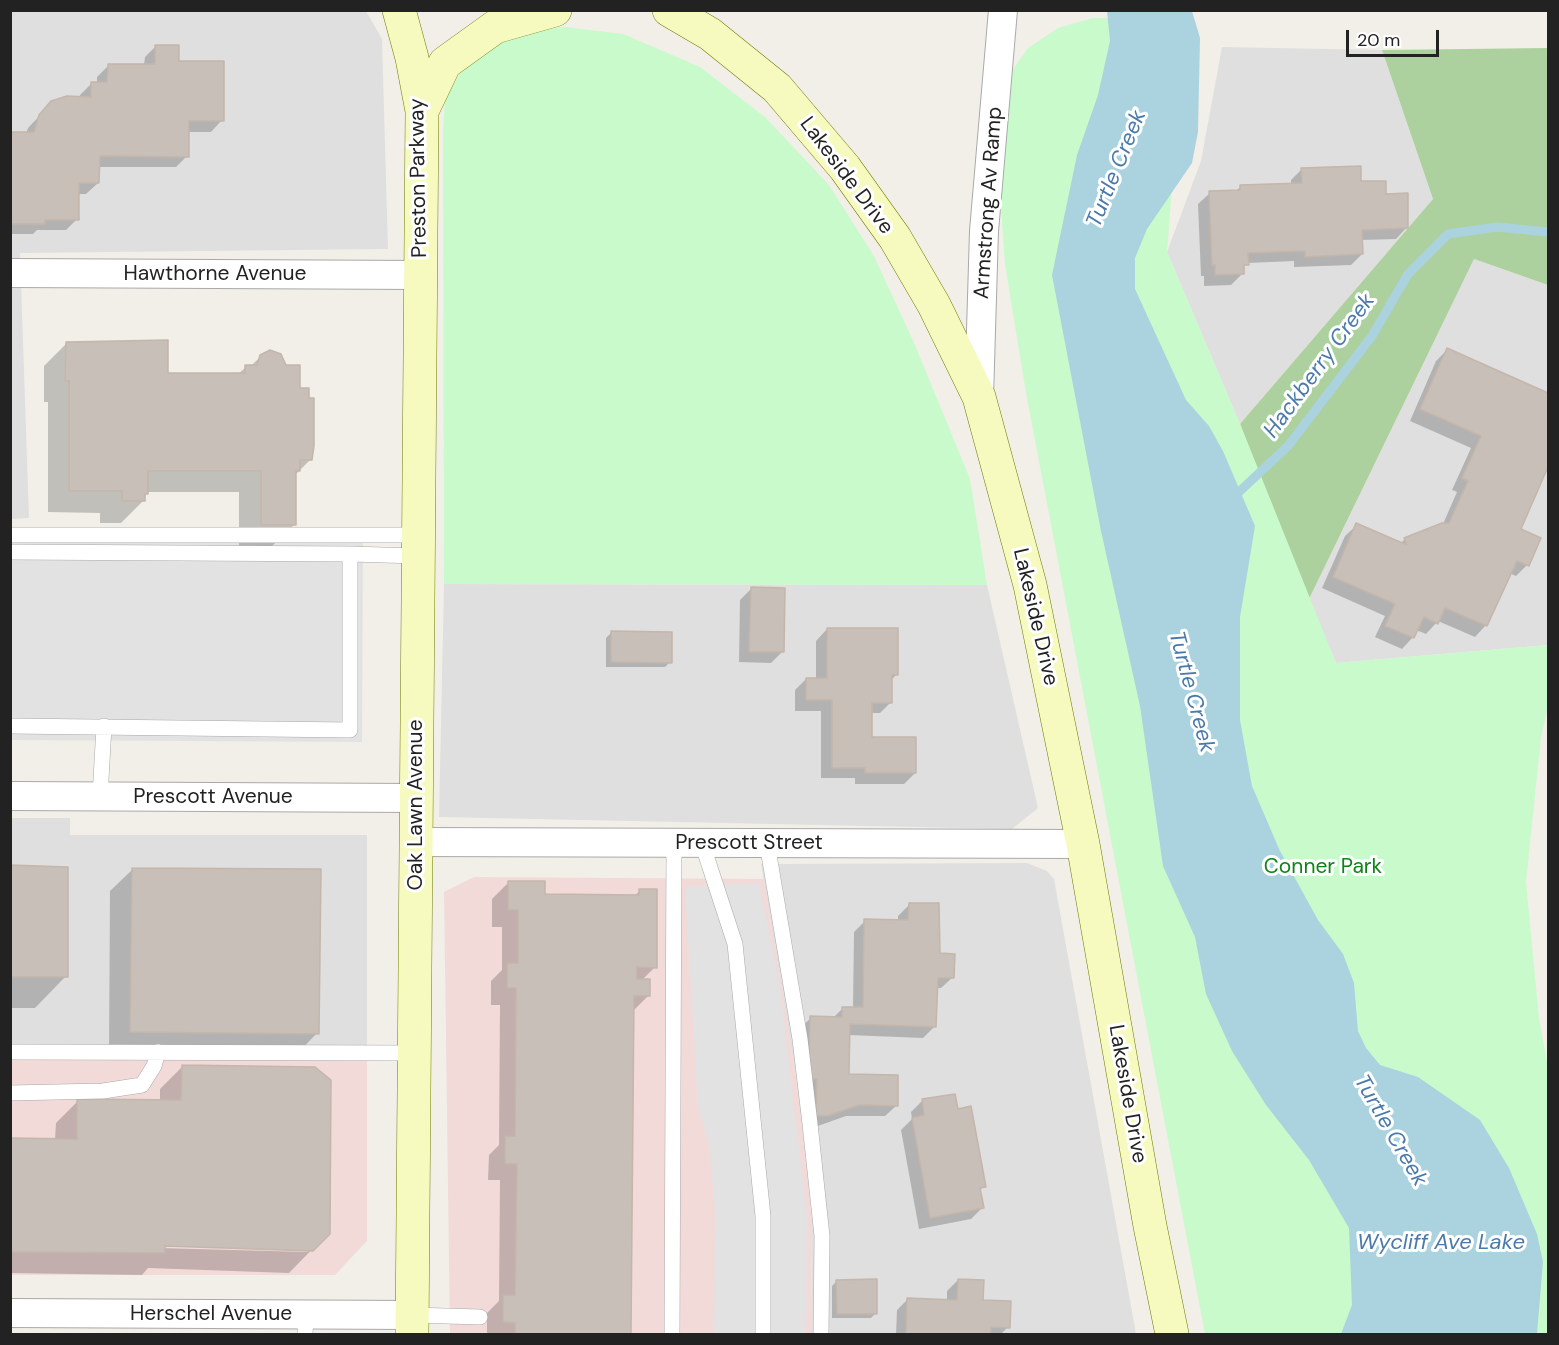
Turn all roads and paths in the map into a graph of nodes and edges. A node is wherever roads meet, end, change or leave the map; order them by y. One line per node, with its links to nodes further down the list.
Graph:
1 (399, 10): 5 (main road, Preston Parkway)
2 (555, 10): 5 (main road)
3 (669, 10): 8 (main road, Lakeside Drive)
4 (1003, 10): 8 (street, Armstrong Av Ramp)
5 (422, 111): 7 (main road, Preston Parkway)
6 (10, 273): 7 (street, Hawthorne Avenue)
7 (420, 275): 10 (main road, Oak Lawn Avenue)
8 (979, 397): 22 (main road, Lakeside Drive)
9 (10, 535): 10 (lane)
10 (418, 546): 12 (lane); 17 (main road, Oak Lawn Avenue)
11 (10, 552): 12 (lane)
12 (350, 554): 14 (lane)
13 (10, 726): 14 (lane)
14 (104, 726): 16 (lane)
15 (10, 796): 16 (street, Prescott Avenue)
16 (100, 797): 17 (street, Prescott Avenue)
17 (416, 798): 18 (main road, Oak Lawn Avenue)
18 (416, 842): 19 (street, Prescott Street); 25 (main road, Oak Lawn Avenue)
19 (674, 843): 20 (street, Prescott Street); 31 (lane)
20 (702, 843): 21 (street, Prescott Street); 32 (lane)
21 (767, 843): 22 (street, Prescott Street); 33 (lane)
22 (1083, 844): 34 (main road, Lakeside Drive)
23 (10, 1052): 24 (lane)
24 (158, 1052): 25 (lane); 26 (lane)
25 (414, 1053): 30 (main road, Oak Lawn Avenue)
26 (10, 1093)
27 (10, 1313): 29 (street, Herschel Avenue)
28 (480, 1317): 30 (lane)
29 (305, 1325): 30 (street, Herschel Avenue)
30 (412, 1325)
31 (672, 1335)
32 (763, 1335)
33 (821, 1335)
34 (1172, 1335)

